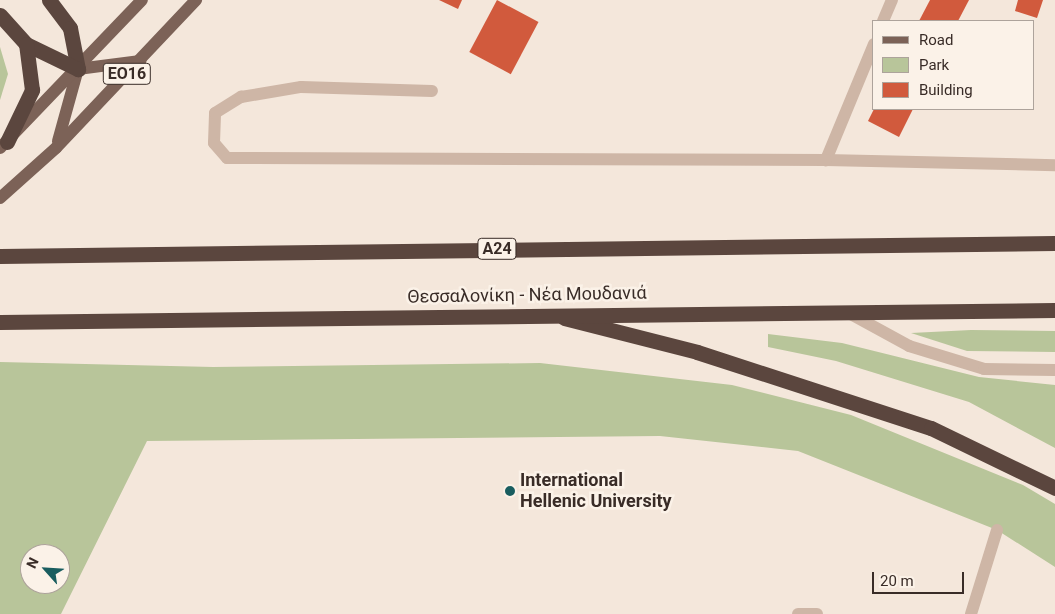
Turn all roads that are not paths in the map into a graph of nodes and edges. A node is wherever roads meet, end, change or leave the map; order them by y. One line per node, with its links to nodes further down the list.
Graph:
1 (49, 0): 10 (highway)
2 (142, 0): 10 (main road, ΕΟ16)
3 (196, 0): 9 (main road, ΕΟ16)
4 (892, 0): 6 (street)
5 (0, 15): 7 (highway)
6 (883, 20)
7 (26, 44): 10 (highway); 12 (highway)
8 (872, 49): 14 (street)
9 (140, 60): 10 (main road); 13 (main road, ΕΟ16)
10 (78, 69): 12 (main road, ΕΟ16); 13 (main road)
11 (432, 91): 14 (street)
12 (4, 145)
13 (56, 148): 16 (main road, ΕΟ16)
14 (826, 160): 15 (street)
15 (1055, 165)
16 (3, 196)
17 (1055, 233): 18 (highway)
18 (995, 242): 19 (highway, Α24); 20 (highway, Α24)
19 (1055, 243)
20 (0, 256)
21 (843, 310): 22 (highway, Θεσσαλονίκη - Νέα Μουδανιά); 23 (highway, Θεσσαλονίκη - Νέα Μουδανιά); 25 (street)
22 (1055, 310)
23 (543, 312): 24 (highway, Θεσσαλονίκη - Νέα Μουδανιά); 26 (highway)
24 (0, 322)
25 (1055, 370)
26 (1055, 488)
27 (996, 530): 30 (street)
28 (798, 614): 29 (street)
29 (817, 614)
30 (970, 614)

